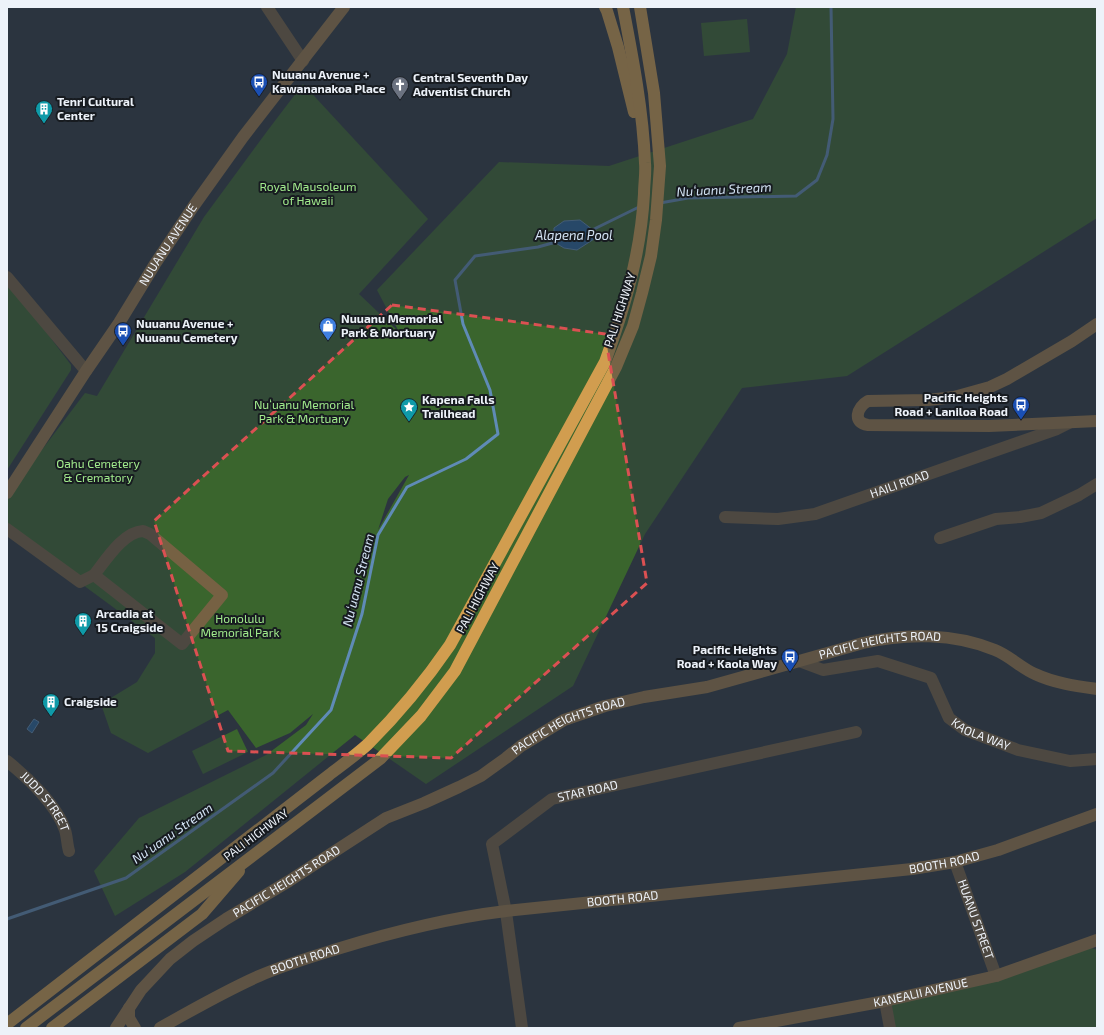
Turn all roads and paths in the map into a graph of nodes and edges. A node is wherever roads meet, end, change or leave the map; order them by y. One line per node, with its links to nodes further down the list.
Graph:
1 (267, 7): 6 (street)
2 (344, 7): 6 (street, NUUANU AVENUE)
3 (605, 7): 7 (highway)
4 (623, 7): 7 (highway, PALI HIGHWAY)
5 (640, 7): 26 (highway, PALI HIGHWAY)
6 (303, 61): 10 (street, NUUANU AVENUE)
7 (645, 164): 33 (highway, PALI HIGHWAY)
8 (7, 277): 10 (street)
9 (1097, 324): 12 (street)
10 (86, 371): 14 (street, NUUANU AVENUE)
11 (1097, 421): 12 (street)
12 (1069, 423): 15 (street, HAILI ROAD)
13 (1097, 484): 17 (street)
14 (7, 493)
15 (725, 517)
16 (7, 529): 18 (street)
17 (940, 538)
18 (94, 575): 18 (street)
19 (799, 661): 20 (street, PACIFIC HEIGHTS ROAD); 22 (street, KAOLA WAY); 32 (street, PACIFIC HEIGHTS ROAD)
20 (1097, 689)
21 (856, 732): 28 (street, STAR ROAD)
22 (1097, 759)
23 (7, 761): 25 (street, JUDD STREET)
24 (1097, 814): 27 (street, BOOTH ROAD)
25 (69, 851)
26 (257, 851): 35 (highway, PALI HIGHWAY); 36 (highway)
27 (955, 862): 28 (street, BOOTH ROAD); 30 (street, HUANU STREET)
28 (506, 911): 39 (street, BOOTH ROAD); 40 (street, STAR ROAD)
29 (1097, 940): 30 (street, KANEALII AVENUE)
30 (996, 976): 31 (street, KANEALII AVENUE)
31 (885, 1001): 34 (street, KANEALII AVENUE); 42 (street)
32 (129, 1008): 37 (street, PACIFIC HEIGHTS ROAD); 38 (street)
33 (7, 1024)
34 (780, 1024): 41 (street, KANEALII AVENUE)
35 (26, 1028)
36 (52, 1028)
37 (116, 1028)
38 (135, 1028)
39 (160, 1028)
40 (522, 1028)
41 (739, 1028)
42 (890, 1028)

